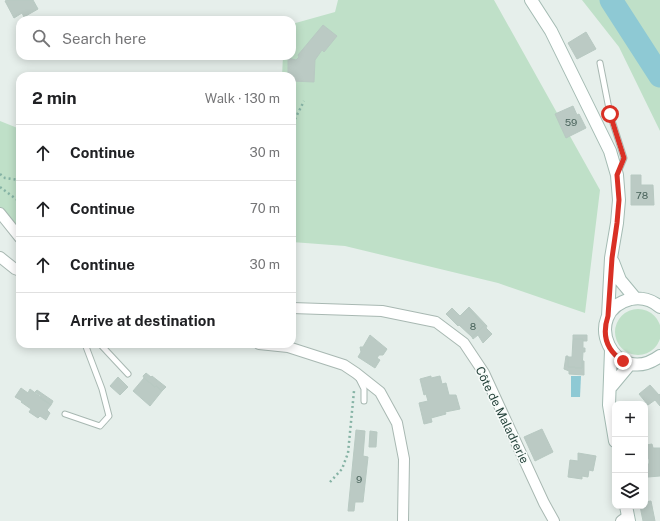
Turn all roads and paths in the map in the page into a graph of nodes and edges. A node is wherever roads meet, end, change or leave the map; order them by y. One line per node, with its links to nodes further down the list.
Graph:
1 (531, 0): 6 (main road)
2 (600, 63): 6 (lane)
3 (304, 101): 4 (path)
4 (296, 117)
5 (0, 174): 7 (path)
6 (617, 175): 13 (main road)
7 (16, 179)
8 (0, 187): 9 (path)
9 (16, 199)
10 (0, 213): 11 (street)
11 (16, 233)
12 (0, 257): 14 (street)
13 (612, 258): 15 (main road); 18 (main road)
14 (16, 269)
15 (636, 298): 16 (main road); 18 (main road)
16 (660, 306)
17 (296, 308): 33 (street, Côte de Maladrerie)
18 (608, 316): 22 (main road)
19 (87, 348): 29 (lane)
20 (104, 348): 26 (lane)
21 (291, 348): 25 (street)
22 (611, 350): 24 (main road); 27 (main road)
23 (660, 356): 24 (main road)
24 (630, 364): 27 (main road)
25 (356, 373): 28 (lane); 31 (path); 32 (street)
26 (128, 374)
27 (610, 388): 30 (main road)
28 (364, 401)
29 (65, 414)
30 (614, 437)
31 (330, 482)
32 (403, 521)
33 (554, 521)

